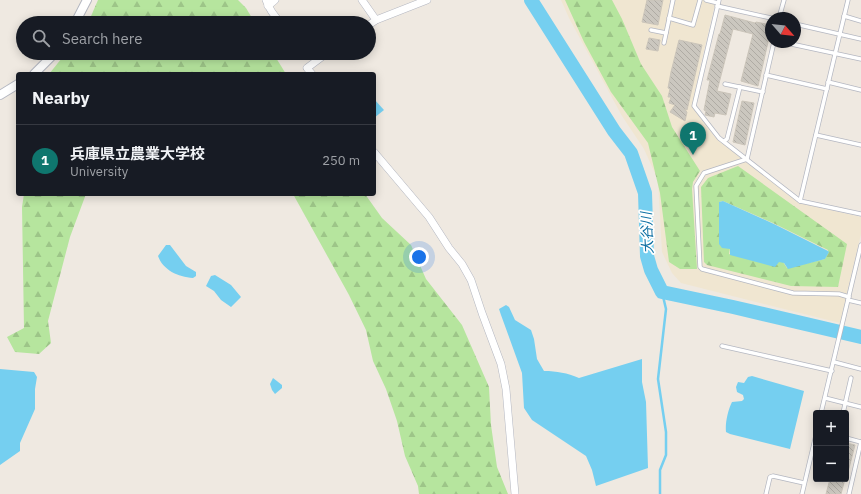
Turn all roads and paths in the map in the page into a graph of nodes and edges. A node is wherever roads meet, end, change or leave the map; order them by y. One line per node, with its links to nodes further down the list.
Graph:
1 (87, 0): 13 (street)
2 (275, 0): 10 (street)
3 (362, 0): 15 (street)
4 (427, 0): 19 (street)
5 (673, 0): 18 (lane)
6 (700, 0): 18 (lane)
7 (706, 0): 11 (lane)
8 (784, 0): 12 (lane)
9 (848, 0): 17 (lane)
10 (267, 3): 14 (street)
11 (718, 3): 16 (lane); 45 (lane)
12 (781, 12)
13 (79, 16)
14 (276, 16)
15 (373, 16)
16 (765, 16)
17 (844, 16): 20 (lane); 24 (lane)
18 (669, 18): 23 (lane)
19 (376, 20)
20 (861, 21)
21 (801, 25): 24 (lane)
22 (651, 30): 23 (lane)
23 (666, 33): 26 (lane)
24 (840, 34): 25 (lane); 29 (lane)
25 (861, 39)
26 (664, 43)
27 (801, 46): 29 (lane)
28 (773, 48): 35 (lane)
29 (835, 53): 30 (lane); 36 (lane)
30 (861, 59)
31 (48, 60): 33 (street)
32 (317, 60): 34 (street)
33 (36, 72)
34 (310, 72)
35 (766, 75): 40 (lane); 42 (lane)
36 (828, 82): 40 (lane); 41 (lane)
37 (725, 84): 39 (lane)
38 (16, 85): 43 (street)
39 (740, 87): 42 (lane); 45 (lane)
40 (827, 89): 44 (lane)
41 (861, 90)
42 (762, 92): 48 (lane)
43 (0, 95)
44 (816, 135): 46 (lane); 49 (lane)
45 (724, 141): 48 (lane)
46 (861, 145)
47 (376, 154): 68 (street)
48 (747, 159): 49 (lane); 52 (lane)
49 (800, 201): 50 (lane)
50 (861, 214)
51 (861, 245): 52 (lane)
52 (849, 298): 53 (lane); 55 (lane)
53 (861, 303)
54 (722, 346): 57 (lane)
55 (834, 362): 56 (lane); 57 (lane)
56 (861, 369)
57 (832, 371): 59 (lane)
58 (851, 378): 60 (lane)
59 (825, 398): 60 (lane); 62 (lane)
60 (845, 403): 61 (lane); 63 (lane)
61 (861, 407)
62 (822, 410)
63 (844, 410)
64 (849, 439): 65 (lane)
65 (861, 442): 71 (lane)
66 (813, 446): 67 (lane)
67 (804, 483): 69 (lane); 70 (lane)
68 (515, 494)
69 (766, 494)
70 (802, 494)
71 (849, 494)

